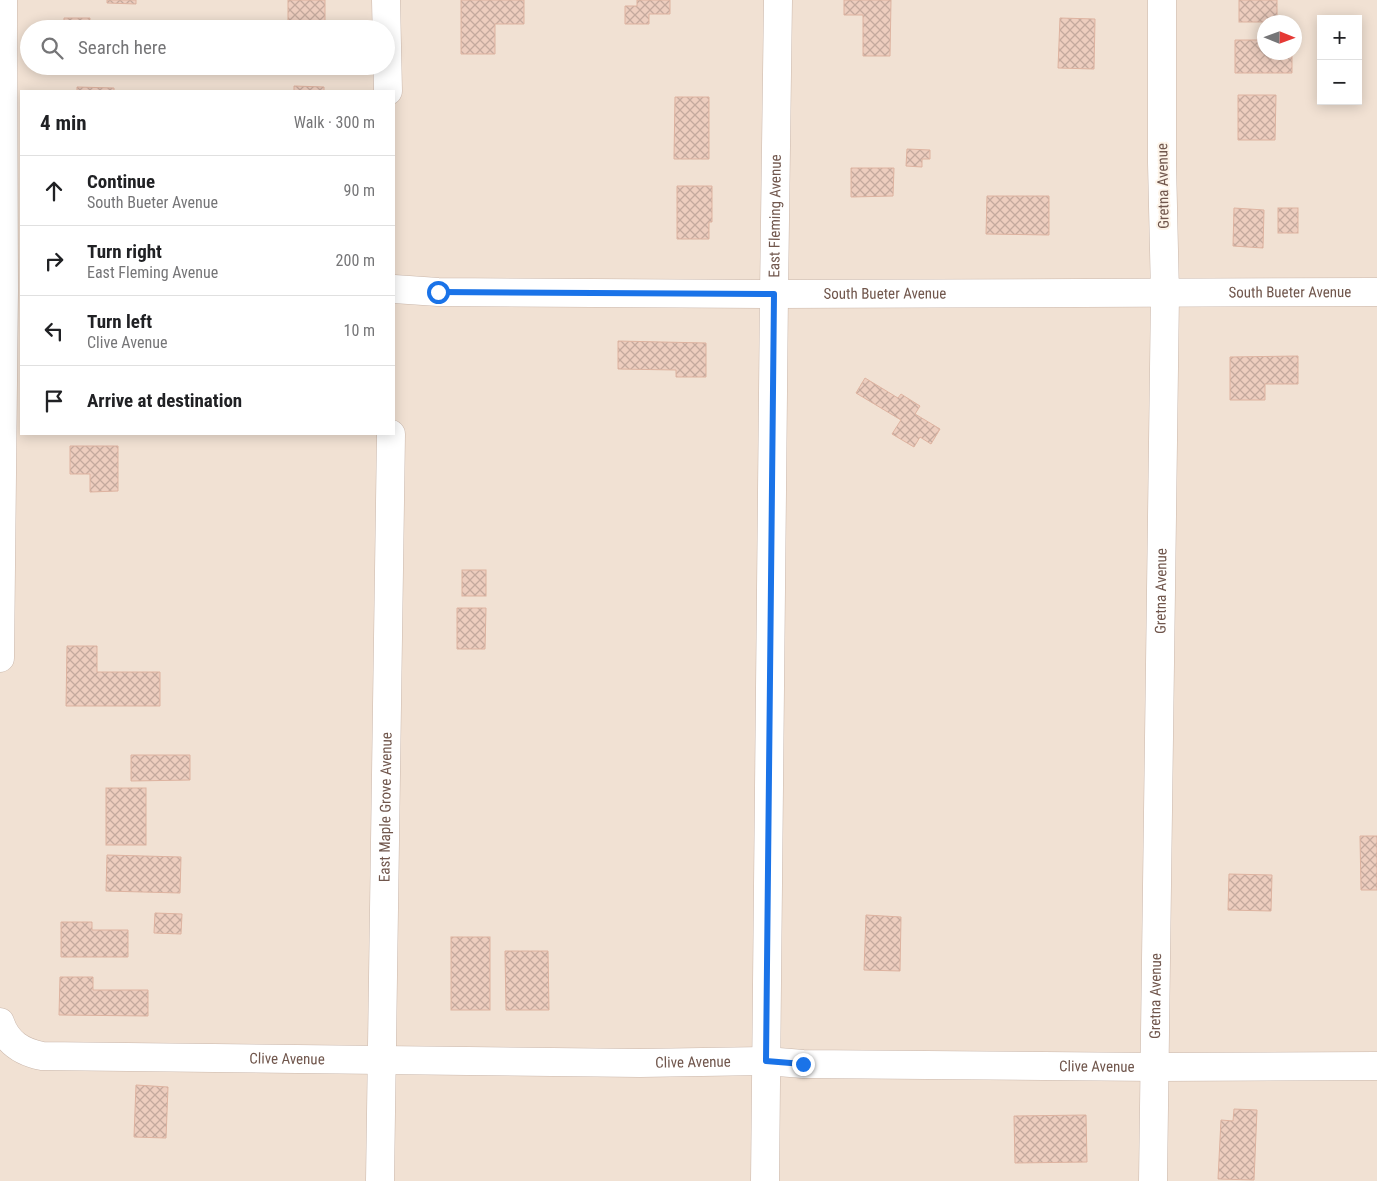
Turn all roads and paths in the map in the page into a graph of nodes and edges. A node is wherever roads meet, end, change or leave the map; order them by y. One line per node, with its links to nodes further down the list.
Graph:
1 (3, 0): 9 (street)
2 (386, 0): 5 (street)
3 (778, 0): 11 (street, East Fleming Avenue)
4 (1162, 0): 12 (street, Gretna Avenue)
5 (386, 20)
6 (388, 75): 7 (street)
7 (388, 90)
8 (395, 289): 11 (street, South Bueter Avenue)
9 (12, 291): 14 (street)
10 (1377, 292): 12 (street, South Bueter Avenue)
11 (774, 294): 12 (street, South Bueter Avenue); 17 (street, East Fleming Avenue)
12 (1165, 294): 19 (street, Gretna Avenue)
13 (391, 435): 16 (street, East Maple Grove Avenue)
14 (0, 658)
15 (6, 1032): 16 (street, Clive Avenue)
16 (382, 1060): 17 (street, Clive Avenue); 20 (street, East Maple Grove Avenue)
17 (766, 1061): 19 (street, Clive Avenue); 21 (street, East Fleming Avenue)
18 (1377, 1066): 19 (street, Clive Avenue)
19 (1155, 1067): 22 (street, Gretna Avenue)
20 (380, 1181)
21 (765, 1181)
22 (1153, 1181)

